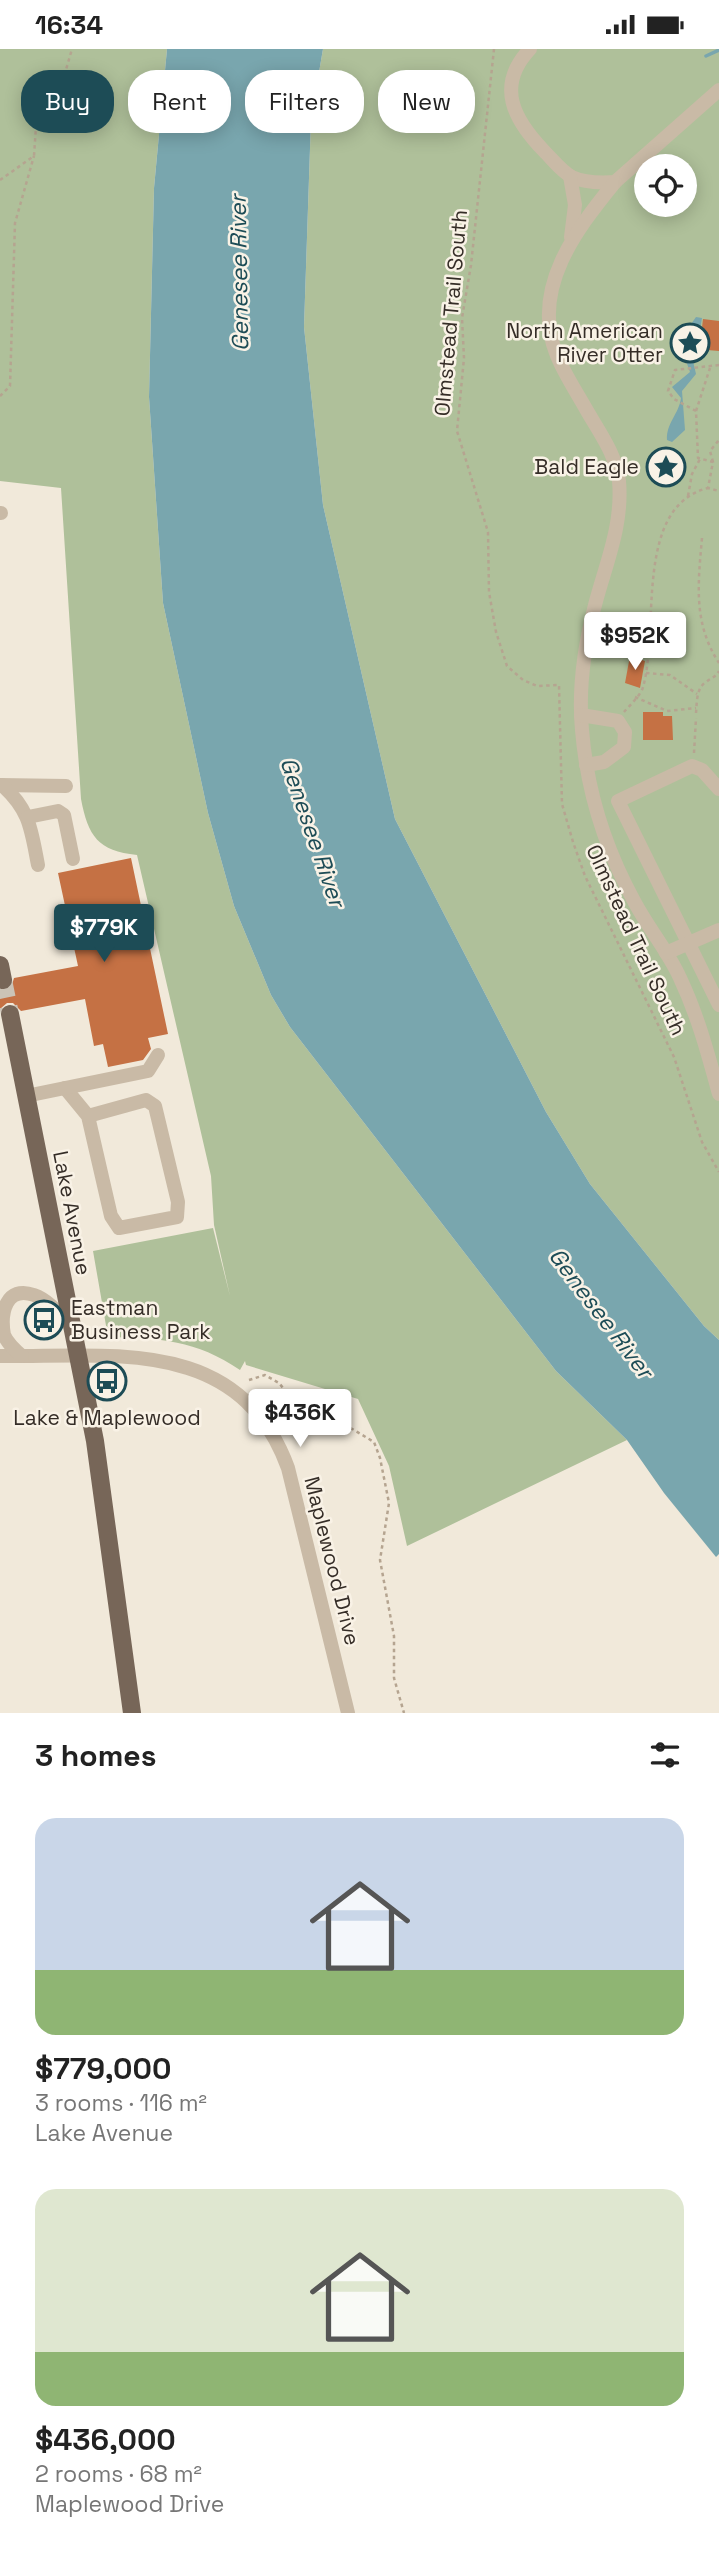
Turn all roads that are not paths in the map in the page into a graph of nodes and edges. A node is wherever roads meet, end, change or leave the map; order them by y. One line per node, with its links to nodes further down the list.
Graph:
1 (530, 49): 3 (street)
2 (719, 90): 4 (street)
3 (570, 176): 4 (street); 5 (street)
4 (615, 182): 5 (street)
5 (570, 240): 6 (street)
6 (581, 715): 7 (street); 7 (street)
7 (586, 765): 12 (street)
8 (1, 785): 9 (street); 13 (street)
9 (66, 786)
10 (719, 789): 11 (street)
11 (618, 801): 12 (street); 17 (street)
12 (596, 805): 18 (street)
13 (28, 817): 14 (street); 15 (street)
14 (73, 859)
15 (38, 865)
16 (719, 930): 17 (street)
17 (689, 943): 18 (street); 19 (street)
18 (666, 953): 21 (street)
19 (719, 1005)
20 (10, 1014): 25 (main road, Lake Avenue)
21 (714, 1051): 24 (street)
22 (158, 1055): 23 (street)
23 (65, 1088): 25 (street); 26 (street)
24 (719, 1094)
25 (26, 1096): 27 (main road, Lake Avenue)
26 (88, 1116): 26 (street)
27 (72, 1327): 29 (street); 30 (main road, Lake Avenue)
28 (0, 1356): 29 (street, Maplewood Drive)
29 (22, 1356): 30 (street, Maplewood Drive)
30 (78, 1357): 31 (main road, Lake Avenue); 32 (street, Maplewood Drive)
31 (132, 1713)
32 (348, 1713)

